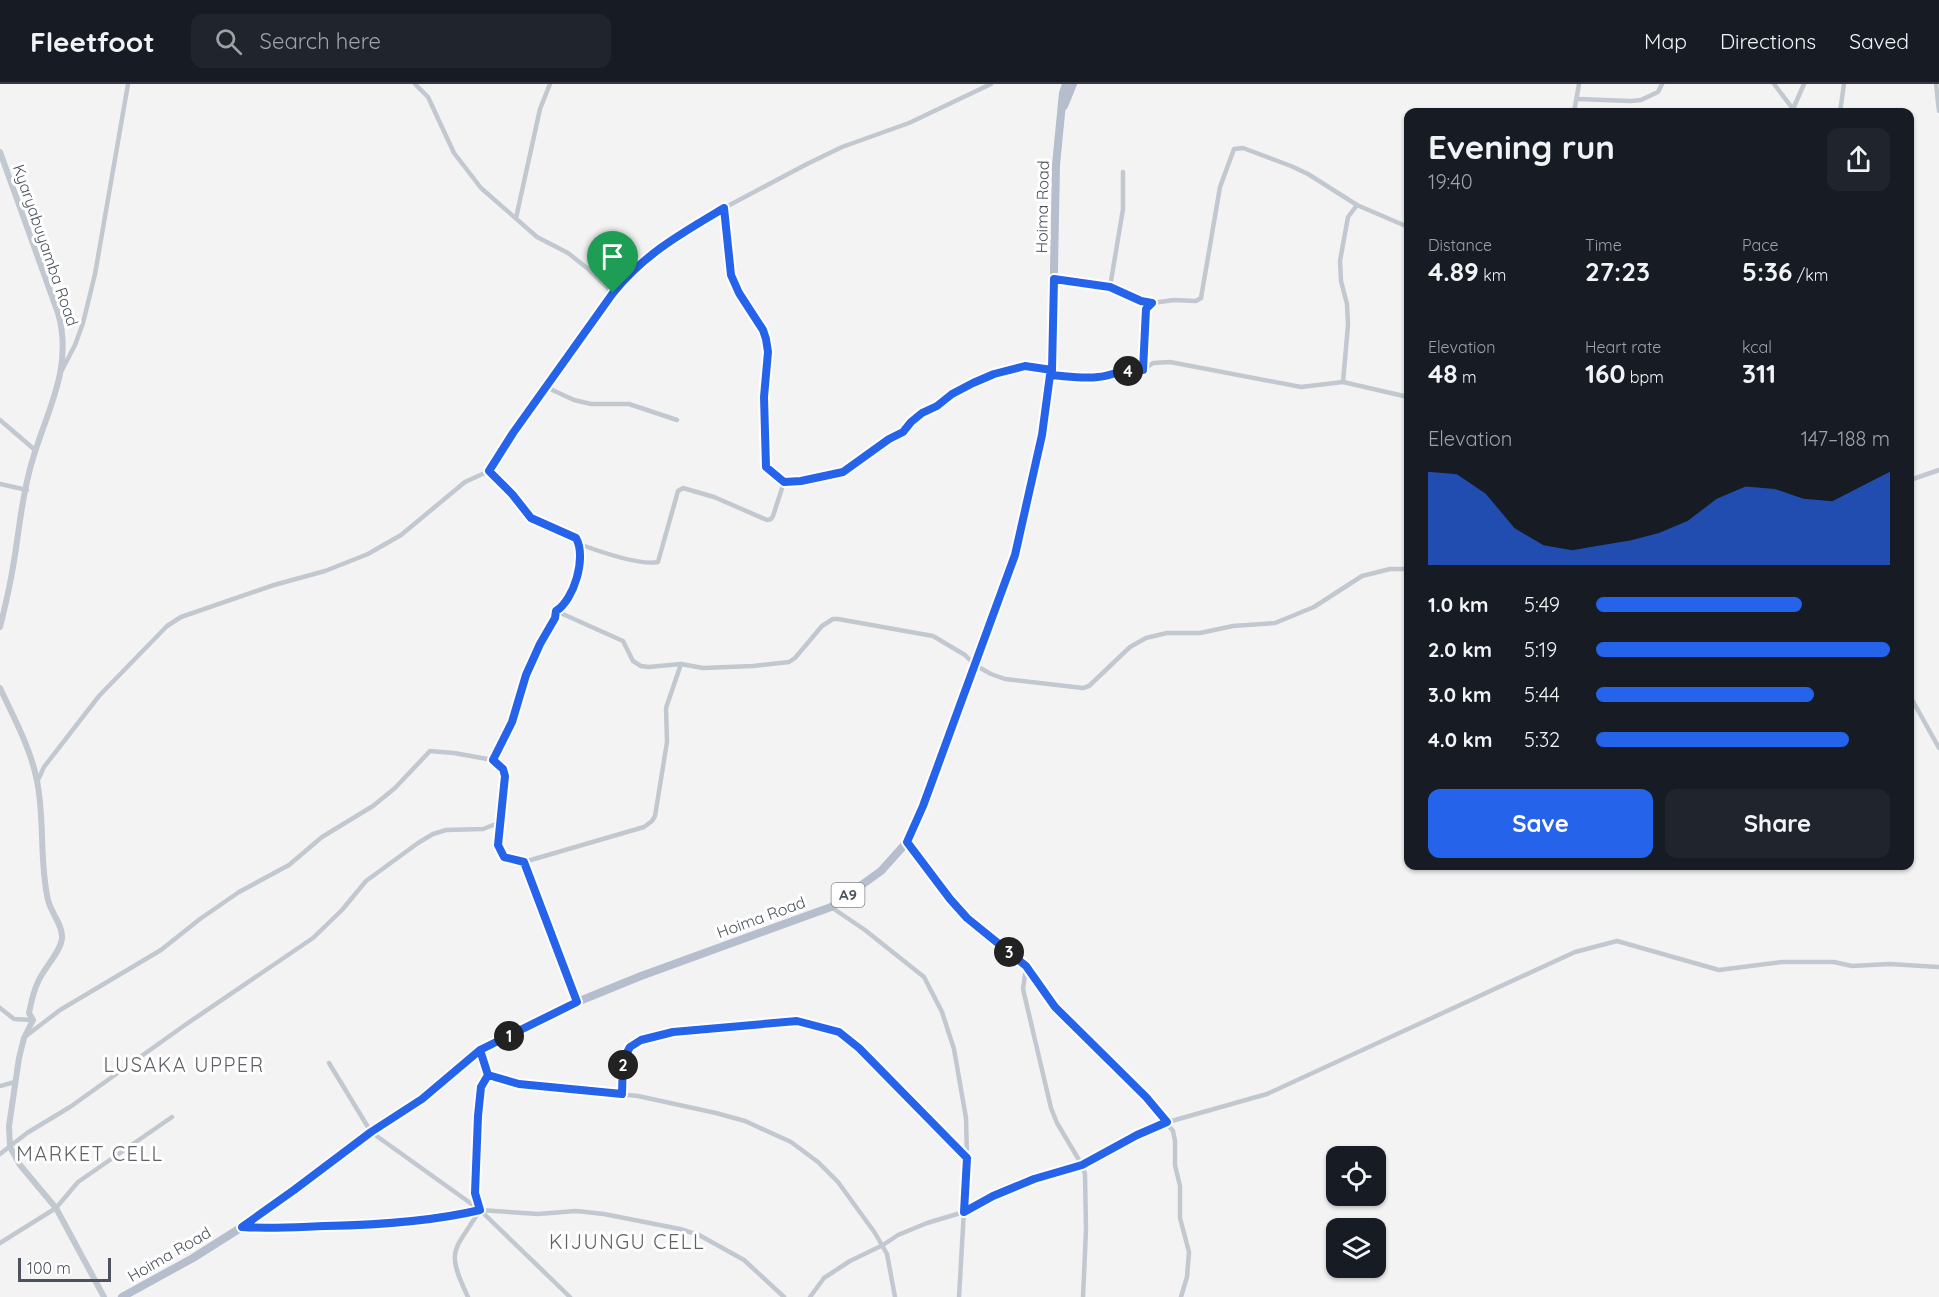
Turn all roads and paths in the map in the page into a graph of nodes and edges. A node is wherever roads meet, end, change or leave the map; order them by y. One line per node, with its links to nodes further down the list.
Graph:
1 (128, 84): 31 (street)
2 (415, 84): 24 (street)
3 (550, 84): 24 (street)
4 (991, 84): 23 (street)
5 (1066, 84): 18 (main road, Hoima Road)
6 (1073, 84): 18 (main road, Hoima Road / A9)
7 (1579, 84): 13 (street)
8 (1662, 84): 13 (street)
9 (1774, 84): 15 (street)
10 (1804, 84): 16 (street)
11 (1844, 84): 17 (street)
12 (1936, 84): 19 (street)
13 (1578, 99): 14 (street)
14 (1575, 108)
15 (1792, 108)
16 (1793, 108)
17 (1841, 108)
18 (1062, 110): 26 (main road, Hoima Road / A9)
19 (1939, 111)
20 (0, 152): 31 (street, Kyaryabuyamba Road)
21 (1122, 172): 27 (street)
22 (1357, 206): 25 (street); 29 (street); 33 (street)
23 (724, 208): 28 (street); 42 (street)
24 (516, 218): 28 (street)
25 (1404, 225)
26 (1054, 279): 27 (street); 32 (main road, Hoima Road / A9)
27 (1110, 287): 29 (street)
28 (613, 293): 34 (street)
29 (1152, 303): 30 (street)
30 (1143, 370): 32 (street); 33 (street)
31 (62, 372): 38 (street, Kyaryabuyamba Road)
32 (1051, 373): 42 (street); 50 (main road, Hoima Road / A9)
33 (1343, 382): 35 (street)
34 (546, 387): 37 (street); 40 (street)
35 (1404, 396)
36 (0, 420): 38 (street)
37 (677, 420)
38 (35, 450): 44 (street, Kyaryabuyamba Road)
39 (1939, 470): 41 (street)
40 (489, 471): 45 (street); 55 (street)
41 (1914, 479)
42 (784, 482): 45 (street)
43 (0, 484): 44 (street)
44 (27, 490): 48 (street, Kyaryabuyamba Road)
45 (579, 543): 47 (street)
46 (1404, 570): 50 (street)
47 (556, 611): 49 (street); 54 (street)
48 (0, 627)
49 (681, 664): 50 (street); 58 (street)
50 (975, 665): 57 (main road, Hoima Road / A9)
51 (0, 688): 55 (street)
52 (1914, 703): 53 (street)
53 (1939, 748)
54 (493, 760): 56 (street); 65 (street)
55 (38, 782): 64 (street)
56 (501, 822): 58 (street); 75 (street)
57 (907, 842): 59 (main road, Hoima Road / A9); 60 (street)
58 (524, 862): 62 (street)
59 (831, 907): 62 (main road, Hoima Road / A9); 77 (street)
60 (1026, 966): 73 (street); 78 (street)
61 (1939, 967): 73 (street)
62 (577, 1002): 66 (main road, Hoima Road / A9)
63 (0, 1008): 64 (street)
64 (33, 1020): 65 (street)
65 (24, 1038): 69 (street)
66 (480, 1050): 68 (street); 74 (main road, Hoima Road / A9)
67 (329, 1063): 74 (street)
68 (488, 1075): 71 (street); 80 (street)
69 (15, 1082): 70 (street); 75 (street)
70 (0, 1086)
71 (622, 1094): 77 (street); 84 (street)
72 (172, 1117): 79 (street)
73 (1167, 1122): 78 (street); 94 (street)
74 (371, 1132): 80 (street); 82 (main road, Hoima Road / A9)
75 (10, 1147): 76 (street); 79 (street)
76 (0, 1154)
77 (967, 1158): 81 (street)
78 (1082, 1165): 81 (street); 93 (street)
79 (56, 1208): 83 (street); 85 (street)
80 (480, 1210): 82 (street); 87 (street); 88 (street); 89 (street)
81 (964, 1212): 84 (street); 92 (street)
82 (242, 1227): 86 (main road, Hoima Road / A9)
83 (0, 1243)
84 (883, 1245): 90 (street); 91 (street)
85 (104, 1297)
86 (122, 1297)
87 (468, 1297)
88 (570, 1297)
89 (784, 1297)
90 (810, 1297)
91 (895, 1297)
92 (960, 1297)
93 (1083, 1297)
94 (1181, 1297)

